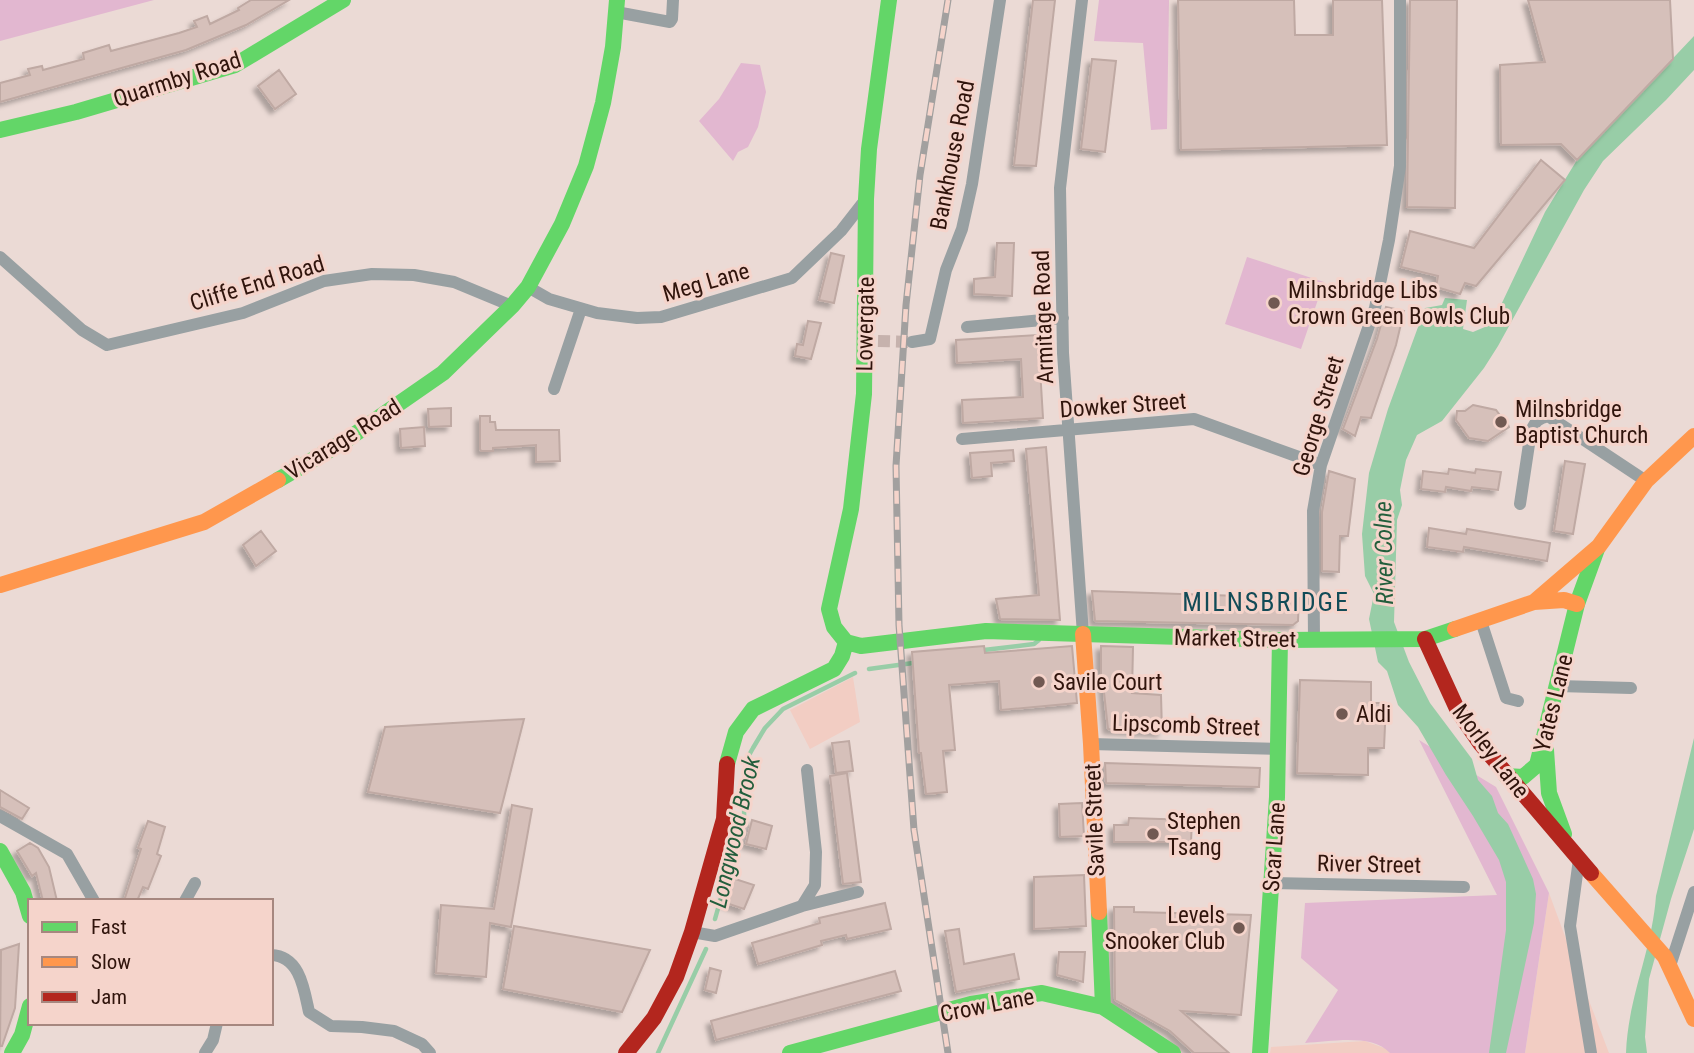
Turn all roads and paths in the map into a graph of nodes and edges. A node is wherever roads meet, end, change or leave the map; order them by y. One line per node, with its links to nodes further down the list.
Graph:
1 (343, 0): 8 (street, Quarmby Road)
2 (673, 0): 7 (street)
3 (889, 0): 9 (street, Lowergate)
4 (1000, 0): 16 (street, Bankhouse Road)
5 (1082, 0): 14 (street, Armitage Road)
6 (1400, 0): 21 (street, George Street)
7 (617, 6): 11 (street, Vicarage Road)
8 (0, 130)
9 (866, 199): 13 (street, Meg Lane); 33 (street, Lowergate)
10 (0, 257): 12 (street, Cliffe End Road)
11 (528, 287): 12 (street, Vicarage Road); 13 (street, Meg Lane)
12 (512, 306): 25 (street, Vicarage Road)
13 (581, 309): 17 (street)
14 (1063, 317): 15 (street); 18 (street, Armitage Road)
15 (967, 327)
16 (912, 341)
17 (554, 389)
18 (1070, 430): 20 (street, Dowker Street); 21 (street, Dowker Street); 29 (street, Armitage Road)
19 (1694, 436): 22 (street, Market Street)
20 (962, 439)
21 (1321, 465): 30 (street, George Street)
22 (1646, 481): 23 (street); 24 (street, Market Street)
23 (1520, 504)
24 (1599, 546): 26 (street, Market Street); 27 (street, Market Street)
25 (0, 585)
26 (1534, 602): 27 (street); 28 (street, Market Street)
27 (1577, 604): 34 (street, Yates Lane)
28 (1481, 621): 32 (street, Market Street); 36 (street)
29 (1083, 634): 31 (street, Market Street); 33 (street, Market Street); 38 (street, Savile Street)
30 (1314, 639): 31 (street, Market Street); 32 (street, Market Street)
31 (1280, 640): 39 (street, Scar Lane)
32 (1421, 640): 41 (street, Morley Lane)
33 (846, 642): 55 (street)
34 (1558, 686): 35 (street); 37 (street, Yates Lane)
35 (1632, 688)
36 (1518, 701)
37 (1546, 734): 41 (street, Yates Lane); 44 (street, Morley Lane)
38 (1091, 744): 39 (street, Lipscomb Street); 58 (street, Savile Street)
39 (1279, 749): 46 (street, Scar Lane)
40 (807, 771): 52 (street)
41 (1506, 776): 44 (street, Morley Lane)
42 (0, 816): 50 (street)
43 (0, 851): 53 (street)
44 (1577, 856): 57 (street, Morley Lane); 69 (street)
45 (195, 883): 51 (street)
46 (1272, 883): 47 (street, River Street); 68 (street, Scar Lane)
47 (1464, 887)
48 (858, 892): 52 (street)
49 (1694, 892): 54 (street)
50 (93, 899)
51 (186, 899)
52 (802, 906): 55 (street)
53 (28, 909)
54 (1690, 916): 57 (street)
55 (692, 932): 65 (street)
56 (273, 955): 64 (street)
57 (1668, 961): 60 (street, Morley Lane)
58 (1103, 1007): 66 (street, Crow Lane); 67 (street, Crow Lane)
59 (28, 1013): 62 (street)
60 (1694, 1019)
61 (217, 1025): 63 (street)
62 (12, 1053)
63 (205, 1053)
64 (430, 1053)
65 (626, 1053)
66 (790, 1053)
67 (1173, 1053)
68 (1260, 1053)
69 (1591, 1053)

